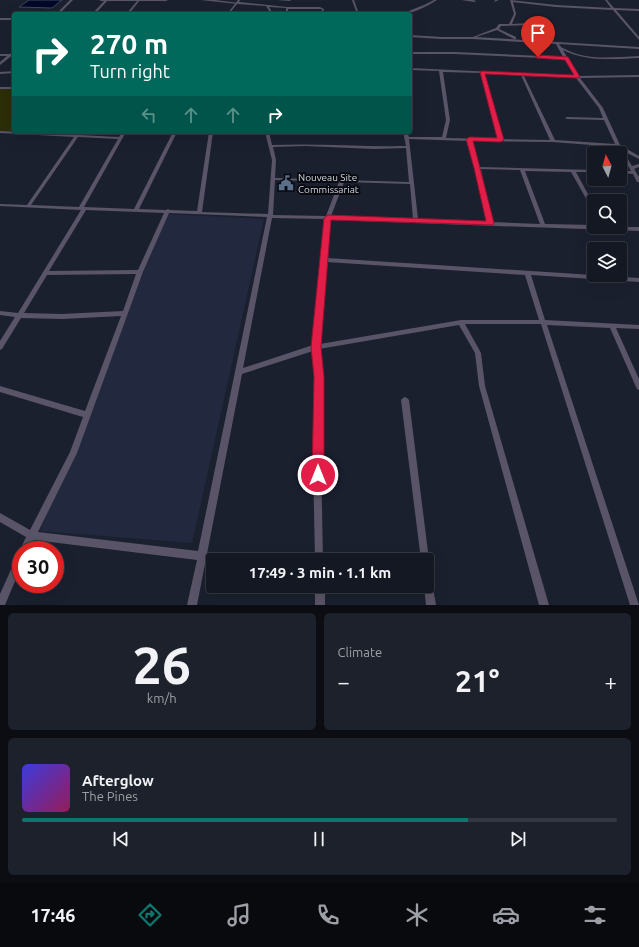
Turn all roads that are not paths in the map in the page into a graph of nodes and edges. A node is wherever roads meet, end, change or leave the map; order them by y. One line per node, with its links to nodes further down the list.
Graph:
1 (72, 0): 21 (street)
2 (101, 0): 3 (street)
3 (106, 0): 4 (street); 22 (street)
4 (135, 0): 5 (street)
5 (139, 0): 6 (street); 23 (street)
6 (166, 0)
7 (203, 0): 15 (street)
8 (278, 0): 9 (street)
9 (290, 0)
10 (354, 0): 28 (street)
11 (436, 0): 29 (street)
12 (462, 0): 16 (street)
13 (512, 0): 19 (street); 32 (street)
14 (606, 0): 19 (street)
15 (238, 1): 17 (street); 24 (street)
16 (475, 1)
17 (268, 6): 18 (street); 25 (street)
18 (287, 8): 26 (street); 27 (street)
19 (614, 10): 20 (street); 37 (street)
20 (639, 10)
21 (59, 12)
22 (94, 12)
23 (129, 12)
24 (230, 12)
25 (271, 12)
26 (287, 12)
27 (322, 12)
28 (357, 12)
29 (408, 12)
30 (0, 19): 31 (street)
31 (12, 19)
32 (510, 24): 33 (street); 34 (street)
33 (529, 24)
34 (497, 29): 36 (street); 38 (street)
35 (412, 36): 36 (street)
36 (472, 38): 38 (street)
37 (639, 39)
38 (523, 40): 39 (street)
39 (559, 45): 40 (street); 45 (street); 46 (street)
40 (639, 48)
41 (412, 53): 46 (street)
42 (12, 54): 43 (street)
43 (0, 55)
44 (12, 55): 47 (street)
45 (639, 57)
46 (566, 58): 55 (street)
47 (0, 64)
48 (412, 69): 49 (street)
49 (441, 71): 51 (street); 72 (street)
50 (12, 72): 52 (street)
51 (482, 72): 53 (street); 74 (street)
52 (0, 73)
53 (522, 74): 55 (street); 75 (street)
54 (639, 76): 55 (street)
55 (577, 77): 59 (street)
56 (0, 88): 57 (street)
57 (12, 88)
58 (567, 118): 59 (street)
59 (606, 119): 78 (street)
60 (2, 132): 61 (street); 69 (street)
61 (12, 132)
62 (46, 134): 68 (street)
63 (123, 134): 70 (street)
64 (174, 134): 97 (street)
65 (211, 134): 99 (street)
66 (268, 134): 76 (street)
67 (406, 134): 71 (street)
68 (77, 136): 70 (street); 95 (street)
69 (0, 137)
70 (120, 138): 96 (street)
71 (407, 138): 72 (street); 77 (street)
72 (444, 138): 73 (street)
73 (470, 139): 74 (street); 83 (street)
74 (500, 140): 75 (street)
75 (553, 141): 78 (street)
76 (271, 146): 77 (street); 89 (street)
77 (408, 146): 92 (street)
78 (618, 146)
79 (627, 151): 80 (street)
80 (639, 158)
81 (627, 160): 85 (street)
82 (639, 164): 85 (street)
83 (478, 168): 84 (street); 103 (street)
84 (522, 169): 86 (street); 104 (street)
85 (633, 170): 88 (street); 91 (street)
86 (573, 171): 87 (street); 93 (street)
87 (587, 171)
88 (627, 171)
89 (273, 179): 90 (street); 100 (street)
90 (342, 181): 92 (street); 101 (street)
91 (639, 181)
92 (412, 183): 102 (street)
93 (587, 197)
94 (0, 205): 95 (street)
95 (28, 206): 96 (street)
96 (83, 208): 97 (street); 110 (street)
97 (136, 210): 98 (street)
98 (168, 211): 99 (street); 109 (street)
99 (199, 213): 100 (street)
100 (270, 216): 101 (street); 122 (street)
101 (328, 218): 102 (street); 108 (street)
102 (416, 221): 103 (street)
103 (490, 223): 104 (street)
104 (544, 225): 105 (street)
105 (587, 227)
106 (627, 228): 107 (street)
107 (639, 229)
108 (324, 260): 111 (street); 121 (street)
109 (140, 272): 110 (street); 114 (street)
110 (45, 273): 115 (street)
111 (527, 273): 112 (street); 117 (street)
112 (639, 280)
113 (0, 313): 115 (street)
114 (124, 313): 115 (street); 126 (street)
115 (19, 316): 120 (street)
116 (461, 322): 117 (street); 121 (street); 140 (street)
117 (543, 322): 118 (street); 141 (street)
118 (612, 326): 119 (street); 123 (street)
119 (639, 327)
120 (0, 347)
121 (316, 347): 122 (street); 130 (street)
122 (240, 372): 132 (street)
123 (639, 387)
124 (0, 389): 126 (street)
125 (405, 400): 131 (street)
126 (86, 416): 128 (street)
127 (0, 517): 128 (street)
128 (31, 535): 129 (street); 132 (street)
129 (28, 541)
130 (319, 553)
131 (424, 553)
132 (201, 556): 137 (street)
133 (12, 578): 136 (street)
134 (320, 593): 138 (street)
135 (429, 593): 139 (street)
136 (0, 605)
137 (192, 605)
138 (320, 605)
139 (431, 605)
140 (544, 605)
141 (634, 605)

